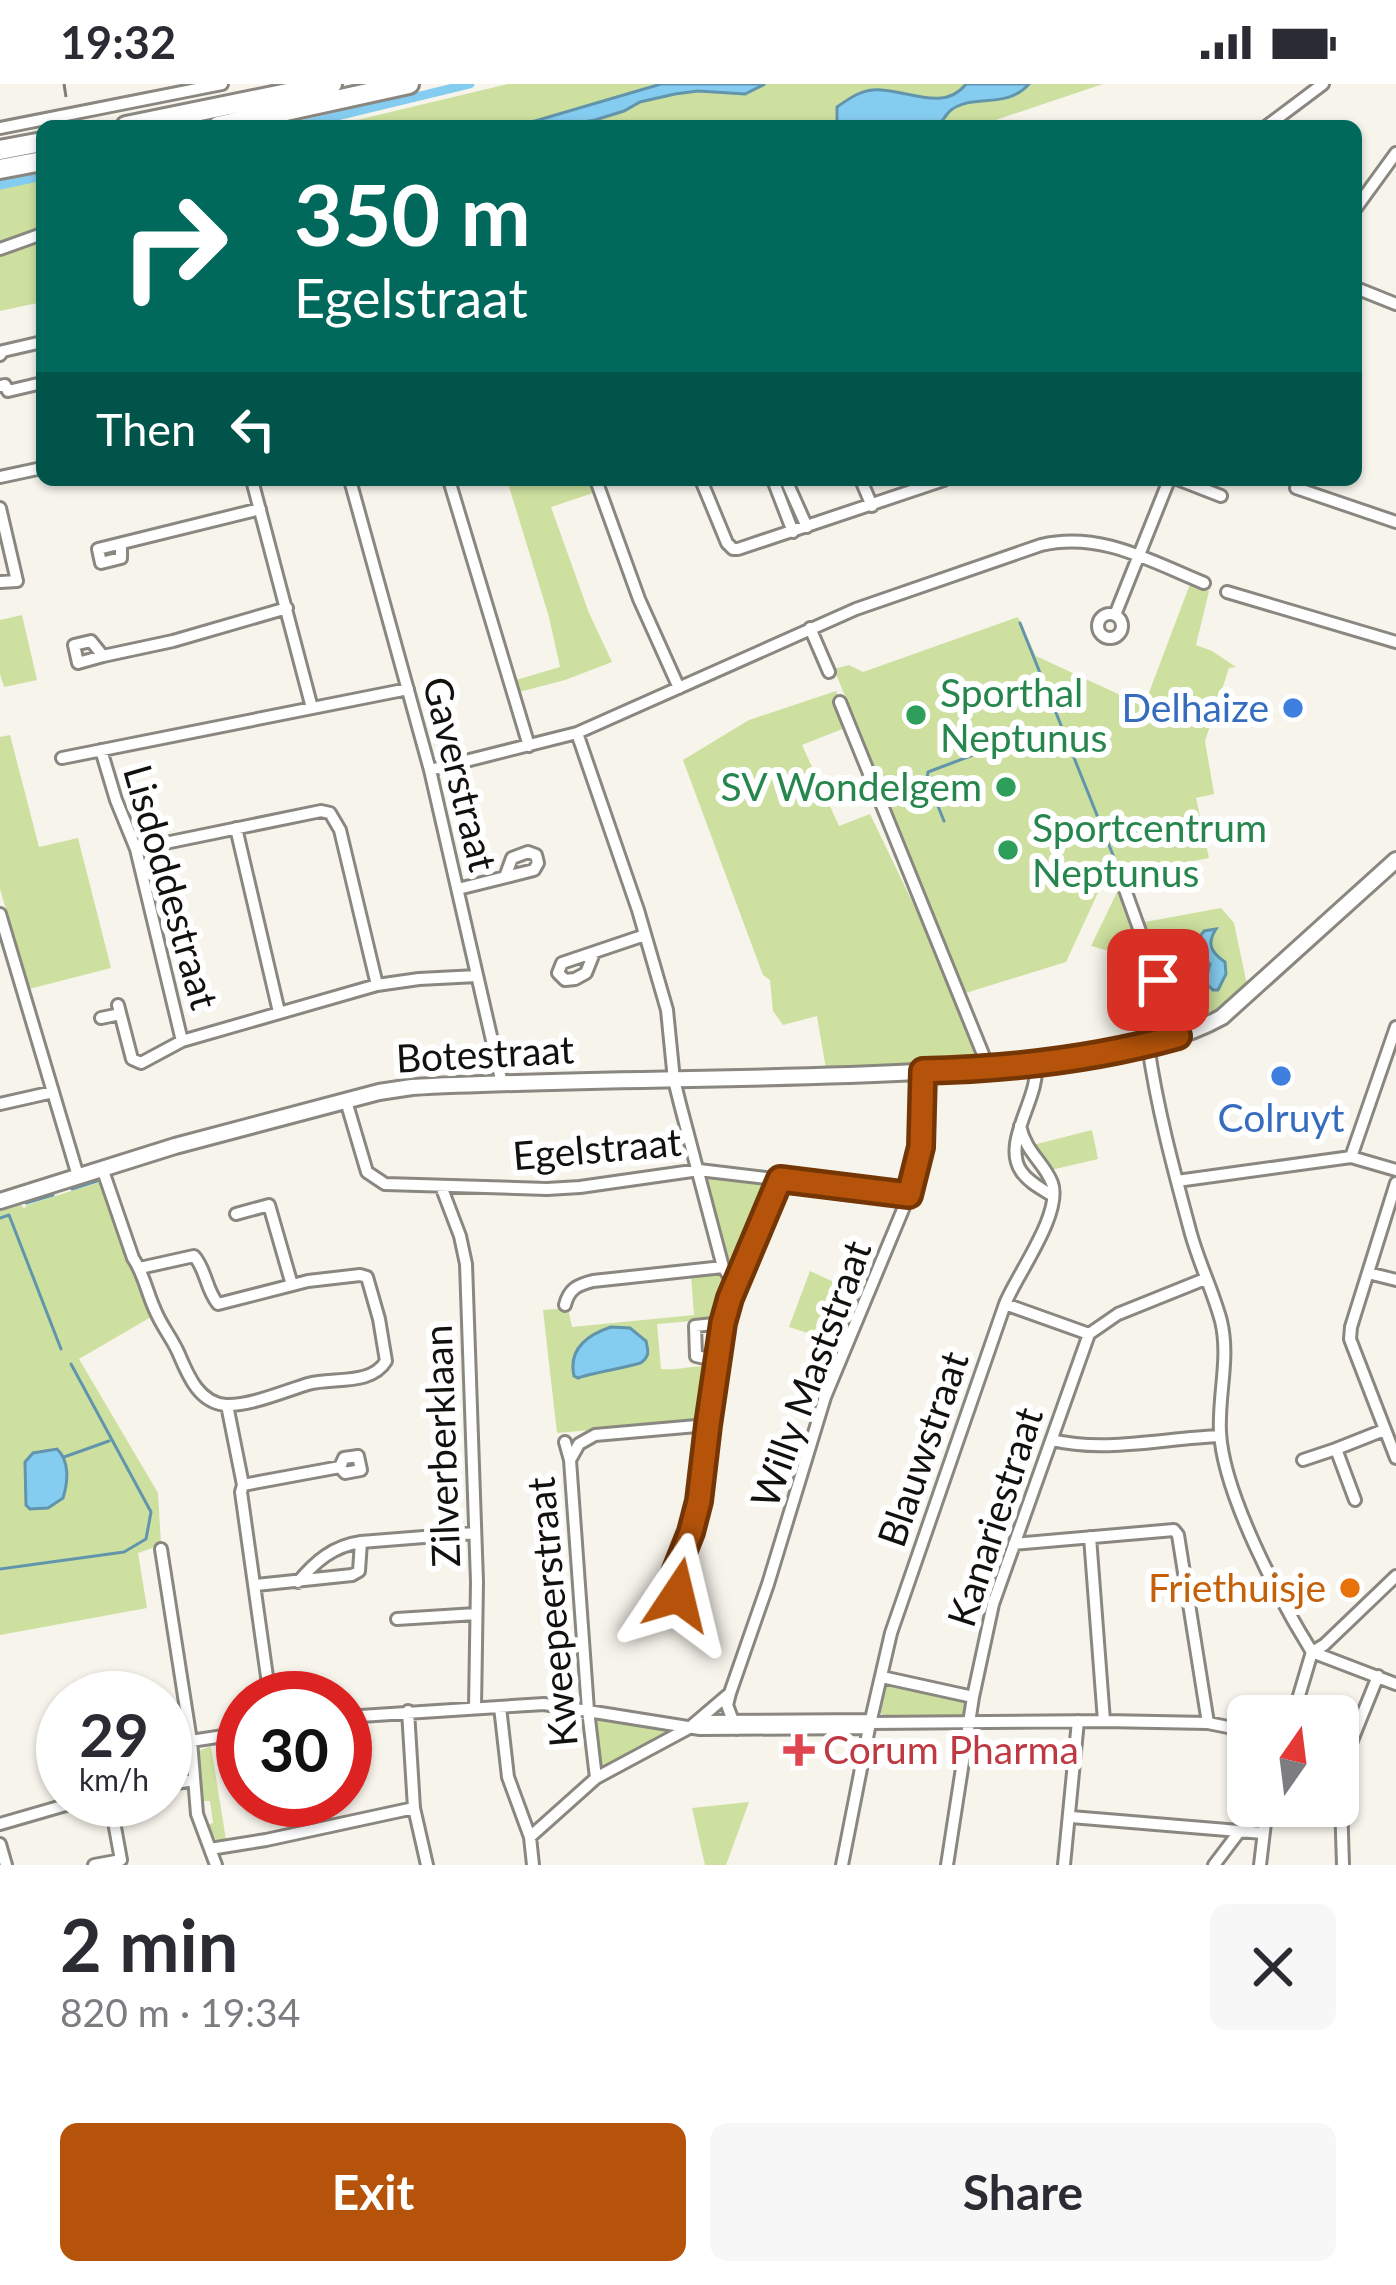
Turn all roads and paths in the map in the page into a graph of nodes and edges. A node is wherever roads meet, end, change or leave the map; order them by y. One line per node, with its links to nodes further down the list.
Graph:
1 (222, 84): 5 (street)
2 (332, 84): 6 (highway)
3 (409, 84): 7 (highway)
4 (1323, 84): 8 (street)
5 (40, 120)
6 (155, 120)
7 (245, 120)
8 (1275, 120)
9 (36, 121): 10 (street)
10 (0, 128)
11 (36, 143): 12 (highway)
12 (0, 150)
13 (1396, 153): 16 (street)
14 (36, 162): 15 (highway)
15 (0, 169)
16 (1362, 200)
17 (36, 236): 18 (street)
18 (0, 249)
19 (1362, 290): 20 (street)
20 (1396, 304)
21 (36, 344): 22 (street)
22 (0, 358): 24 (street)
23 (36, 384): 24 (street)
24 (2, 386)
25 (36, 469): 26 (street)
26 (0, 477)
27 (254, 486): 42 (street)
28 (352, 486): 59 (street, Gaverstraat)
29 (451, 486): 63 (street)
30 (601, 486): 58 (street)
31 (704, 486): 45 (street)
32 (775, 486): 45 (street)
33 (789, 486): 44 (street)
34 (864, 486): 40 (street)
35 (925, 486): 40 (street)
36 (1167, 486): 47 (street)
37 (1195, 486): 39 (street)
38 (1296, 488): 43 (street)
39 (1221, 496)
40 (872, 506): 44 (street)
41 (0, 508): 48 (street)
42 (260, 509): 46 (street); 52 (street)
43 (1396, 522)
44 (807, 526): 45 (street)
45 (793, 532)
46 (121, 545)
47 (1139, 556): 50 (street); 53 (street); 54 (street)
48 (5, 558): 49 (street)
49 (0, 581)
50 (1204, 584)
51 (1227, 592): 55 (street)
52 (287, 608): 56 (street); 61 (street)
53 (1115, 615)
54 (810, 628): 57 (street); 58 (street)
55 (1396, 642)
56 (103, 656)
57 (829, 672)
58 (680, 688): 62 (street)
59 (408, 689): 61 (street); 66 (street, Gaverstraat)
60 (840, 703): 85 (street)
61 (312, 708): 64 (street)
62 (577, 734): 63 (street); 74 (street)
63 (529, 746): 66 (street)
64 (100, 750): 65 (street); 68 (street, Lisdoddestraat)
65 (62, 758)
66 (430, 770): 72 (street, Gaverstraat)
67 (236, 828): 68 (street); 77 (street); 78 (street)
68 (136, 849): 82 (street, Lisdoddestraat)
69 (1396, 860): 81 (street, Botestraat)
70 (506, 877): 72 (street)
71 (1123, 884): 81 (street)
72 (458, 889): 76 (street, Gaverstraat)
73 (0, 914): 89 (street)
74 (645, 935): 75 (street); 87 (street)
75 (594, 953)
76 (477, 976): 77 (street); 88 (street, Gaverstraat)
77 (377, 986): 78 (street)
78 (280, 1012): 82 (street)
79 (101, 1018): 82 (street)
80 (1396, 1027): 93 (street)
81 (1178, 1036): 83 (street, Botestraat)
82 (182, 1041)
83 (1148, 1045): 84 (street, Botestraat); 99 (street)
84 (1035, 1064): 85 (street, Botestraat); 92 (street)
85 (989, 1069): 86 (street, Botestraat)
86 (923, 1071): 87 (street, Botestraat); 102 (street, Willy Maststraat)
87 (674, 1079): 88 (street, Botestraat); 95 (street)
88 (502, 1084): 90 (street, Botestraat)
89 (52, 1092): 91 (street); 97 (street)
90 (346, 1101): 94 (street, Botestraat); 101 (street, Egelstraat)
91 (0, 1104)
92 (1020, 1126): 103 (street); 103 (street)
93 (1351, 1156): 96 (street); 99 (street)
94 (102, 1168): 97 (street, Botestraat); 107 (street)
95 (699, 1170): 98 (street, Egelstraat); 101 (street, Egelstraat); 106 (street)
96 (1396, 1170)
97 (78, 1177): 104 (street, Botestraat)
98 (780, 1179): 102 (street, Egelstraat); 112 (street)
99 (1177, 1181): 109 (street)
100 (1396, 1183): 108 (street)
101 (441, 1186): 131 (street, Zilverberklaan)
102 (909, 1195): 148 (street, Willy Maststraat)
103 (1053, 1196): 113 (street, Blauwstraat)
104 (0, 1202)
105 (236, 1214): 111 (street)
106 (723, 1267): 112 (street); 114 (street)
107 (140, 1268): 111 (street); 118 (street)
108 (1368, 1273): 110 (street); 120 (street)
109 (1205, 1279): 116 (street); 121 (street)
110 (1396, 1280)
111 (292, 1285): 118 (street)
112 (734, 1285): 115 (street)
113 (1005, 1304): 116 (street); 146 (street, Blauwstraat)
114 (566, 1305)
115 (723, 1323): 117 (street); 117 (street)
116 (1089, 1334): 122 (street, Kanariestraat)
117 (718, 1361): 119 (street)
118 (227, 1405): 129 (street)
119 (708, 1425): 126 (street); 137 (street)
120 (1384, 1430): 124 (street); 125 (street)
121 (1220, 1436): 122 (street); 142 (street)
122 (1052, 1440): 134 (street, Kanariestraat)
123 (565, 1442): 126 (street, Kweepeerstraat)
124 (1336, 1449): 127 (street); 130 (street)
125 (1396, 1458)
126 (570, 1460): 153 (street, Kweepeerstraat)
127 (1304, 1460)
128 (340, 1467): 129 (street)
129 (243, 1485): 139 (street)
130 (1355, 1500)
131 (474, 1533): 133 (street); 140 (street, Zilverberklaan)
132 (1090, 1537): 134 (street); 156 (street); 159 (street)
133 (361, 1542): 138 (street); 138 (street)
134 (1014, 1544): 150 (street, Kanariestraat)
135 (160, 1550): 143 (street)
136 (1396, 1576): 142 (street)
137 (672, 1580)
138 (298, 1582): 139 (street)
139 (256, 1585): 144 (street)
140 (476, 1614): 141 (street); 152 (street, Zilverberklaan)
141 (397, 1619)
142 (1312, 1652): 145 (street); 149 (street)
143 (180, 1671)
144 (267, 1671)
145 (1378, 1676): 147 (street); 189 (street)
146 (882, 1677): 150 (street); 161 (street, Blauwstraat)
147 (1396, 1684)
148 (730, 1693): 160 (street, Willy Maststraat); 162 (street, Willy Maststraat)
149 (1299, 1695)
150 (974, 1697): 158 (street, Kanariestraat)
151 (500, 1707): 152 (street); 153 (street); 175 (street)
152 (475, 1708): 154 (street)
153 (588, 1710): 160 (street); 165 (street, Kweepeerstraat)
154 (408, 1712): 155 (street); 167 (street)
155 (372, 1715)
156 (1104, 1720): 157 (street); 159 (street)
157 (1078, 1721): 158 (street); 169 (street)
158 (971, 1722): 161 (street); 185 (street, Kanariestraat)
159 (1208, 1723): 163 (street)
160 (693, 1724): 162 (street); 165 (street, Willy Maststraat)
161 (870, 1724): 162 (street); 184 (street, Blauwstraat)
162 (734, 1725)
163 (1227, 1727)
164 (192, 1760): 166 (street)
165 (596, 1778): 175 (street, Willy Maststraat)
166 (193, 1780): 177 (street)
167 (414, 1808): 177 (street); 182 (street)
168 (36, 1813): 170 (street)
169 (1071, 1817): 173 (street); 186 (street)
170 (0, 1824)
171 (115, 1827): 178 (street)
172 (1264, 1827): 174 (street)
173 (1239, 1832): 174 (street); 187 (street)
174 (1263, 1833): 188 (street)
175 (530, 1837): 183 (street)
176 (0, 1844): 179 (street)
177 (210, 1849): 181 (street)
178 (121, 1863): 180 (street)
179 (6, 1865)
180 (94, 1865)
181 (216, 1865)
182 (427, 1865)
183 (533, 1865)
184 (842, 1865)
185 (947, 1865)
186 (1064, 1865)
187 (1214, 1865)
188 (1260, 1865)
189 (1343, 1865)

